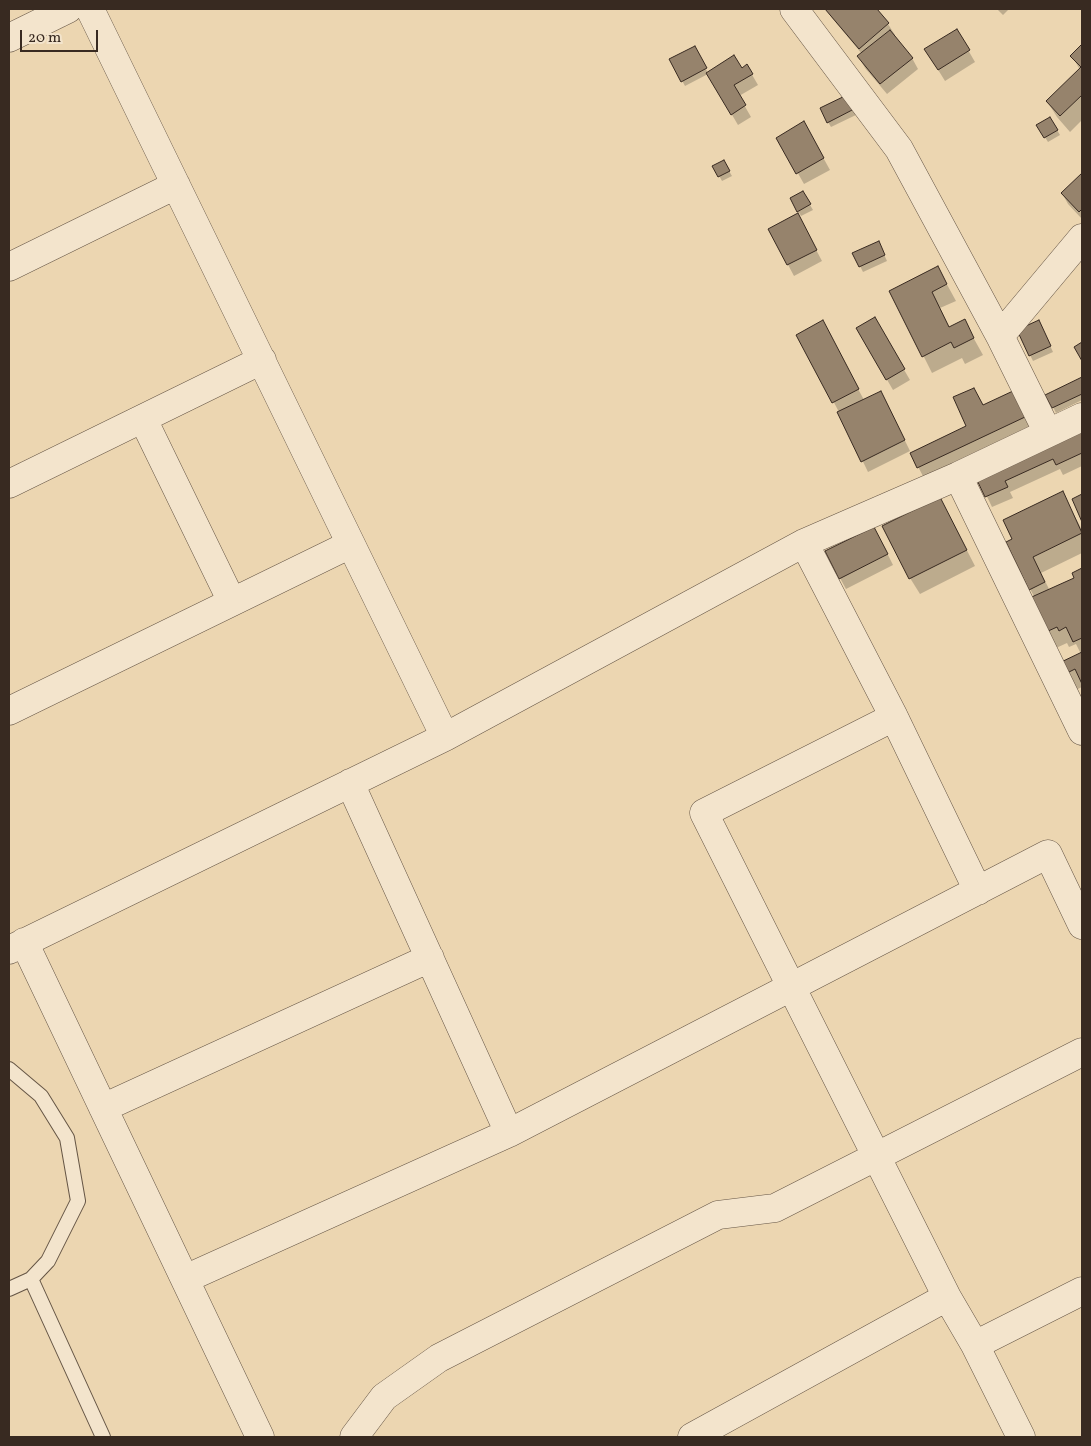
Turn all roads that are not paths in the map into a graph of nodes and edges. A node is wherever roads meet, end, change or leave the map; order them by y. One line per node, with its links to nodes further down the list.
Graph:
1 (68, 9): 4 (street)
2 (90, 9): 5 (street)
3 (794, 9): 8 (street)
4 (9, 38)
5 (176, 185): 7 (street); 9 (street)
6 (1082, 238): 8 (street)
7 (9, 267)
8 (1000, 336): 12 (street)
9 (262, 360): 11 (street); 16 (street)
10 (1082, 417): 12 (street)
11 (143, 419): 14 (street); 17 (street)
12 (1048, 433): 13 (street)
13 (958, 476): 15 (street); 20 (street)
14 (9, 484)
15 (804, 543): 19 (street); 21 (street)
16 (351, 544): 17 (street); 21 (street)
17 (232, 602): 18 (street)
18 (9, 711)
19 (894, 717): 23 (street); 27 (street)
20 (1082, 731)
21 (445, 737): 22 (street)
22 (350, 783): 25 (street); 26 (street)
23 (978, 890): 24 (street); 27 (street)
24 (1082, 925)
25 (16, 946): 30 (street)
26 (430, 958): 30 (street); 31 (street)
27 (792, 987): 31 (street); 32 (street)
28 (1082, 1052): 32 (street)
29 (9, 1069): 33 (lane)
30 (103, 1108): 34 (street)
31 (509, 1133): 34 (street)
32 (877, 1156): 37 (street); 41 (street)
33 (31, 1279): 35 (lane); 39 (lane)
34 (184, 1279): 40 (street)
35 (9, 1289)
36 (1082, 1291): 38 (street)
37 (948, 1297): 38 (street); 42 (street)
38 (975, 1345): 43 (street)
39 (103, 1437)
40 (260, 1437)
41 (354, 1437)
42 (692, 1437)
43 (1021, 1437)

